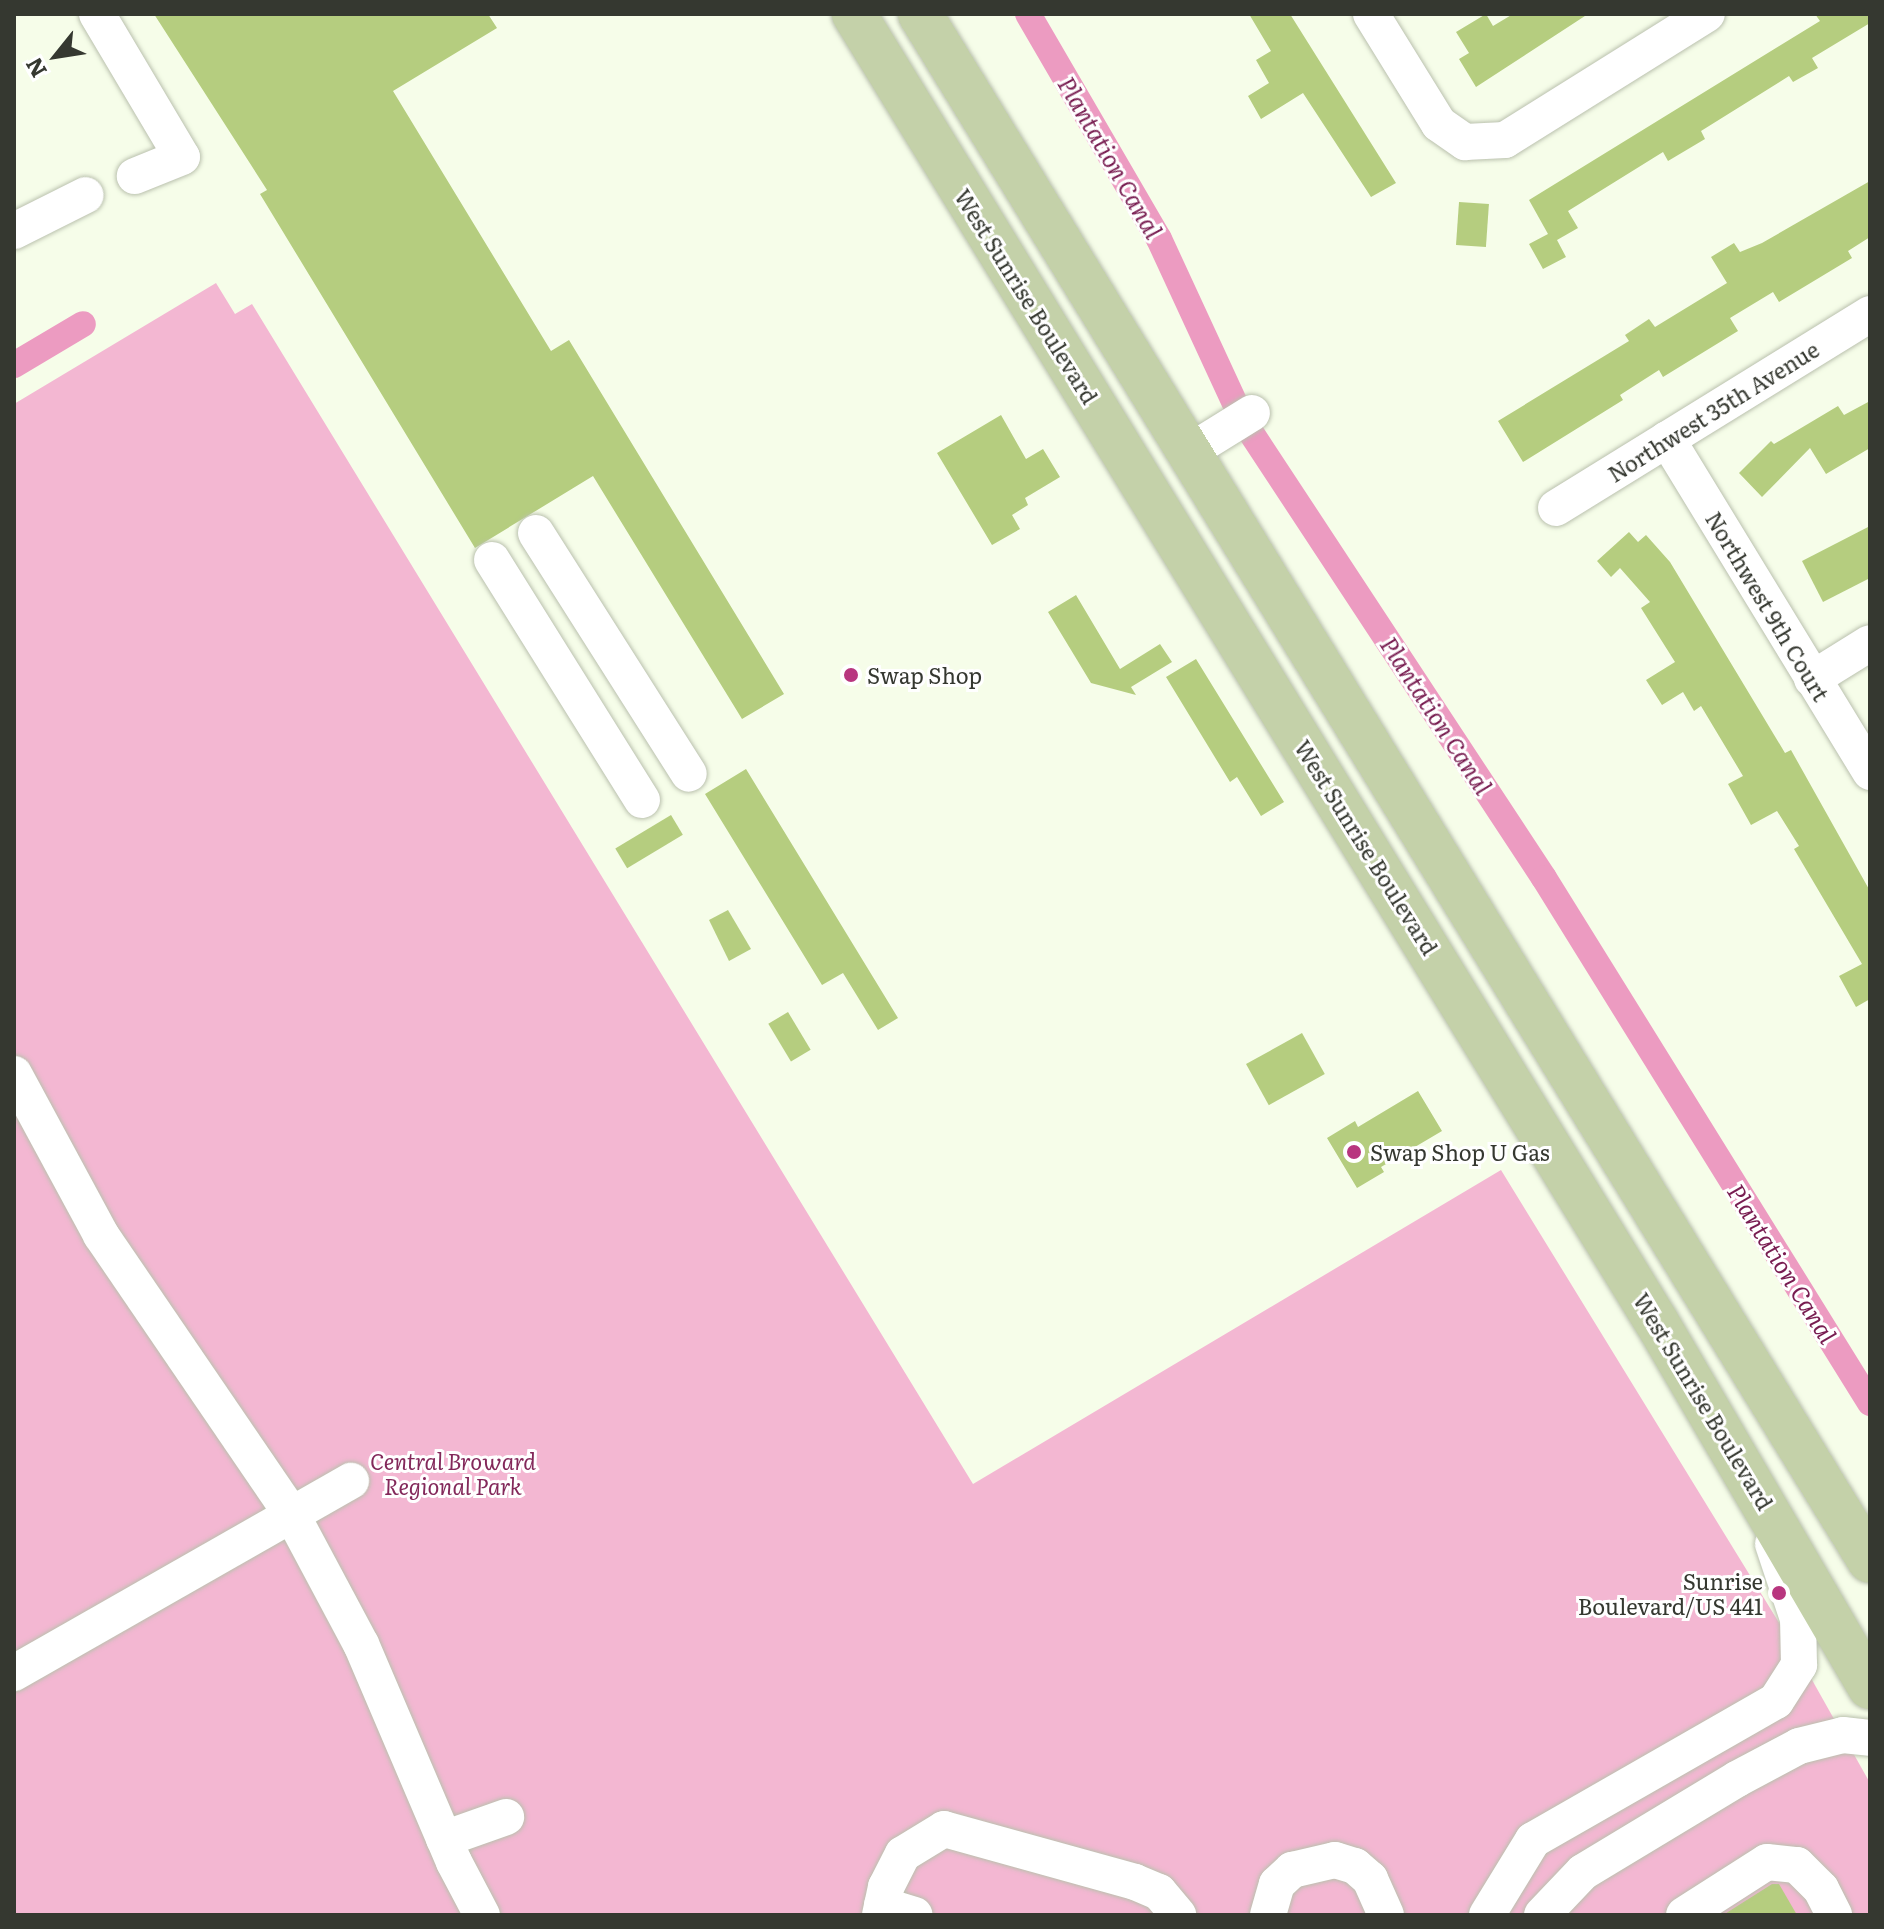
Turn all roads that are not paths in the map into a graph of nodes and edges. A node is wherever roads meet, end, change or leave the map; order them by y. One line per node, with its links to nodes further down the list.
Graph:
1 (97, 14): 6 (street)
2 (854, 14): 13 (main road, West Sunrise Boulevard)
3 (920, 14): 12 (main road)
4 (1371, 14): 5 (street)
5 (1707, 14)
6 (135, 176)
7 (86, 195): 8 (street)
8 (14, 231)
9 (1870, 314): 11 (street, Northwest 35th Avenue)
10 (1242, 419): 12 (street)
11 (1667, 439): 14 (street, Northwest 35th Avenue); 18 (street, Northwest 9th Court)
12 (1189, 452): 22 (main road)
13 (1145, 488): 22 (main road); 25 (main road, West Sunrise Boulevard)
14 (1556, 508)
15 (536, 533): 20 (street)
16 (492, 560): 21 (street)
17 (1870, 643): 18 (street)
18 (1812, 679): 19 (street, Northwest 9th Court)
19 (1870, 772)
20 (689, 774)
21 (642, 800)
22 (1411, 814): 27 (main road)
23 (14, 1074): 26 (street)
24 (351, 1481): 26 (street)
25 (1752, 1481): 29 (main road, West Sunrise Boulevard); 38 (street)
26 (292, 1515): 28 (street); 32 (street)
27 (1870, 1561)
28 (14, 1673)
29 (1870, 1687)
30 (1870, 1738): 39 (street)
31 (506, 1817): 32 (street)
32 (444, 1839): 34 (street)
33 (892, 1912): 35 (street)
34 (482, 1915)
35 (1178, 1915)
36 (1268, 1915): 37 (street)
37 (1386, 1915)
38 (1487, 1915)
39 (1542, 1915)
40 (1684, 1915): 41 (street)
41 (1834, 1915)

